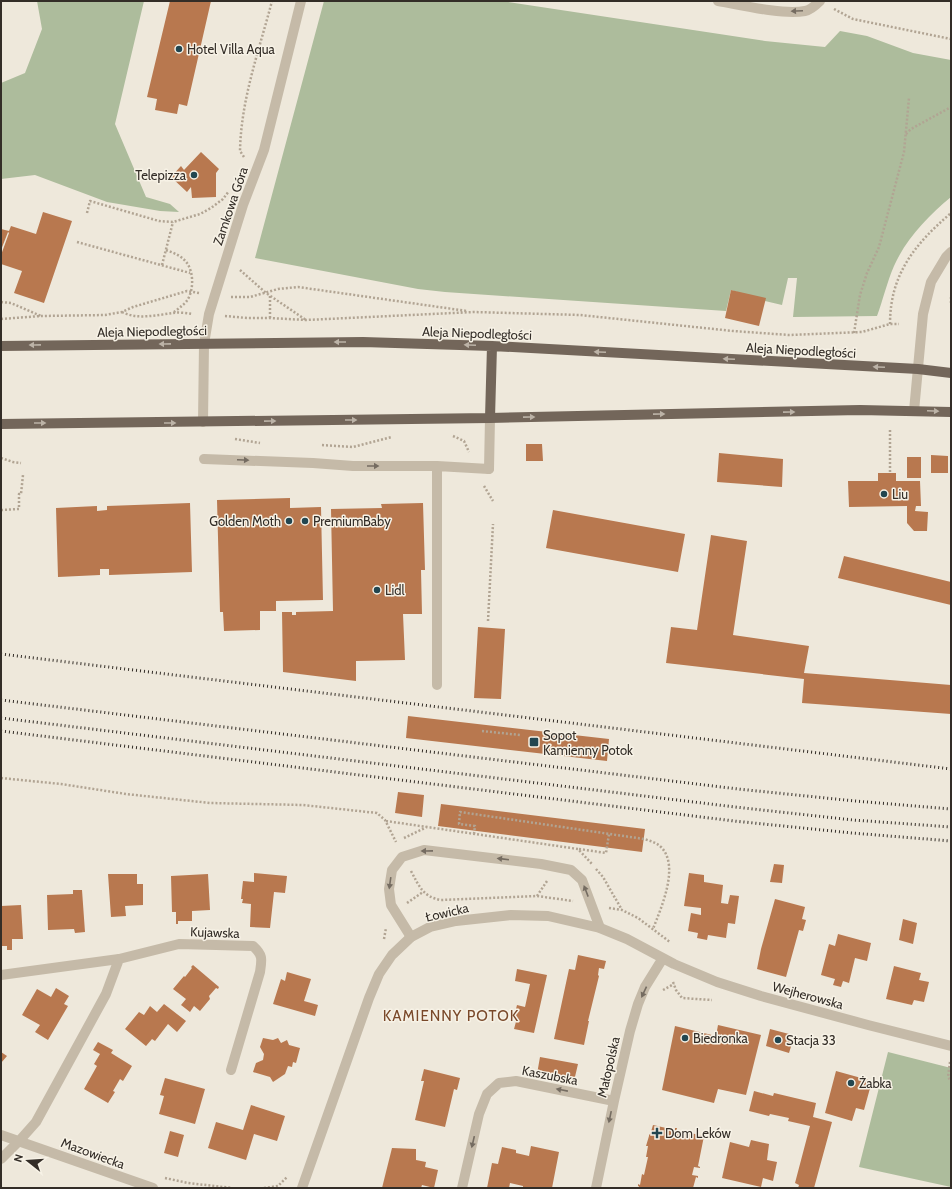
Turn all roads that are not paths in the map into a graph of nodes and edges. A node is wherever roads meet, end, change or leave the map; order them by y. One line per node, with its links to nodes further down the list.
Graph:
1 (301, 1): 5 (street, Zamkowa Góra)
2 (718, 1): 3 (street, one-way to 2)
3 (820, 1)
4 (951, 252): 8 (street)
5 (204, 344): 6 (main road, Aleja Niepodległości, one-way to 6); 7 (main road, Aleja Niepodległości, one-way to 5); 13 (street, Zamkowa Góra)
6 (1, 346)
7 (492, 346): 8 (main road, Aleja Niepodległości, one-way to 7); 12 (main road)
8 (918, 369): 9 (main road, Aleja Niepodległości); 10 (street)
9 (951, 372)
10 (914, 411): 11 (main road, one-way to 11); 12 (main road, one-way to 10)
11 (951, 412)
12 (490, 418): 13 (main road, one-way to 12); 16 (street)
13 (203, 422): 14 (main road, one-way to 13)
14 (1, 424)
15 (204, 459): 16 (street, one-way to 16)
16 (437, 466): 17 (street)
17 (437, 684)
18 (600, 928): 19 (street, Łowicka); 19 (street, one-way to 19); 20 (street, Łowicka)
19 (411, 937): 30 (street, Łowicka)
20 (663, 958): 23 (street, Wejherowska); 25 (street, Małopolska, one-way to 25)
21 (119, 959): 22 (street, Kujawska); 24 (street, Kujawska); 27 (street)
22 (1, 975)
23 (951, 1046)
24 (231, 1070)
25 (614, 1101): 31 (street, Kaszubska, one-way to 31); 32 (street, Małopolska, one-way to 32)
26 (1, 1135): 27 (street, Mazowiecka)
27 (20, 1140): 28 (street); 29 (street, Mazowiecka)
28 (1, 1159)
29 (153, 1188)
30 (302, 1188)
31 (462, 1188)
32 (596, 1188)

